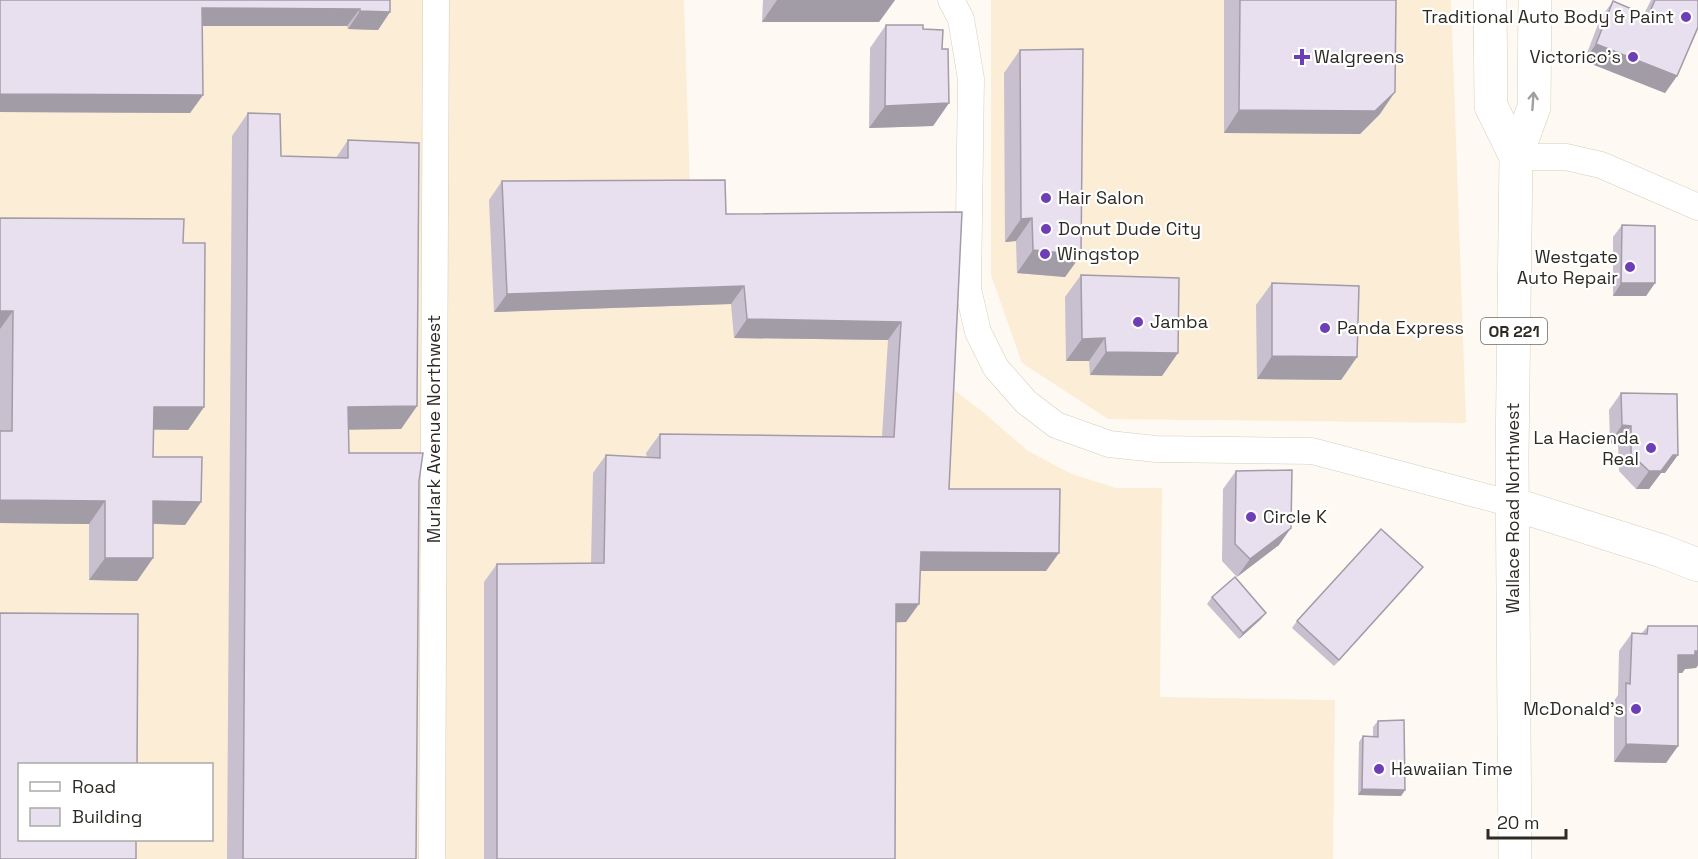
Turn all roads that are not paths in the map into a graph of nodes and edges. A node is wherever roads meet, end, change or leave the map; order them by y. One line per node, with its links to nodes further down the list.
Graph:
1 (436, 0): 9 (street, Murlark Avenue Northwest)
2 (951, 0): 7 (street)
3 (1490, 0): 5 (main road, Wallace Road Northwest / OR 221)
4 (1535, 0): 5 (main road, Wallace Road Northwest / OR 221, one-way to 4)
5 (1516, 157): 6 (street); 7 (main road, Wallace Road Northwest / OR 221)
6 (1698, 207)
7 (1513, 504): 8 (main road); 10 (main road, Wallace Road Northwest / OR 221)
8 (1698, 566)
9 (432, 859)
10 (1515, 859)

